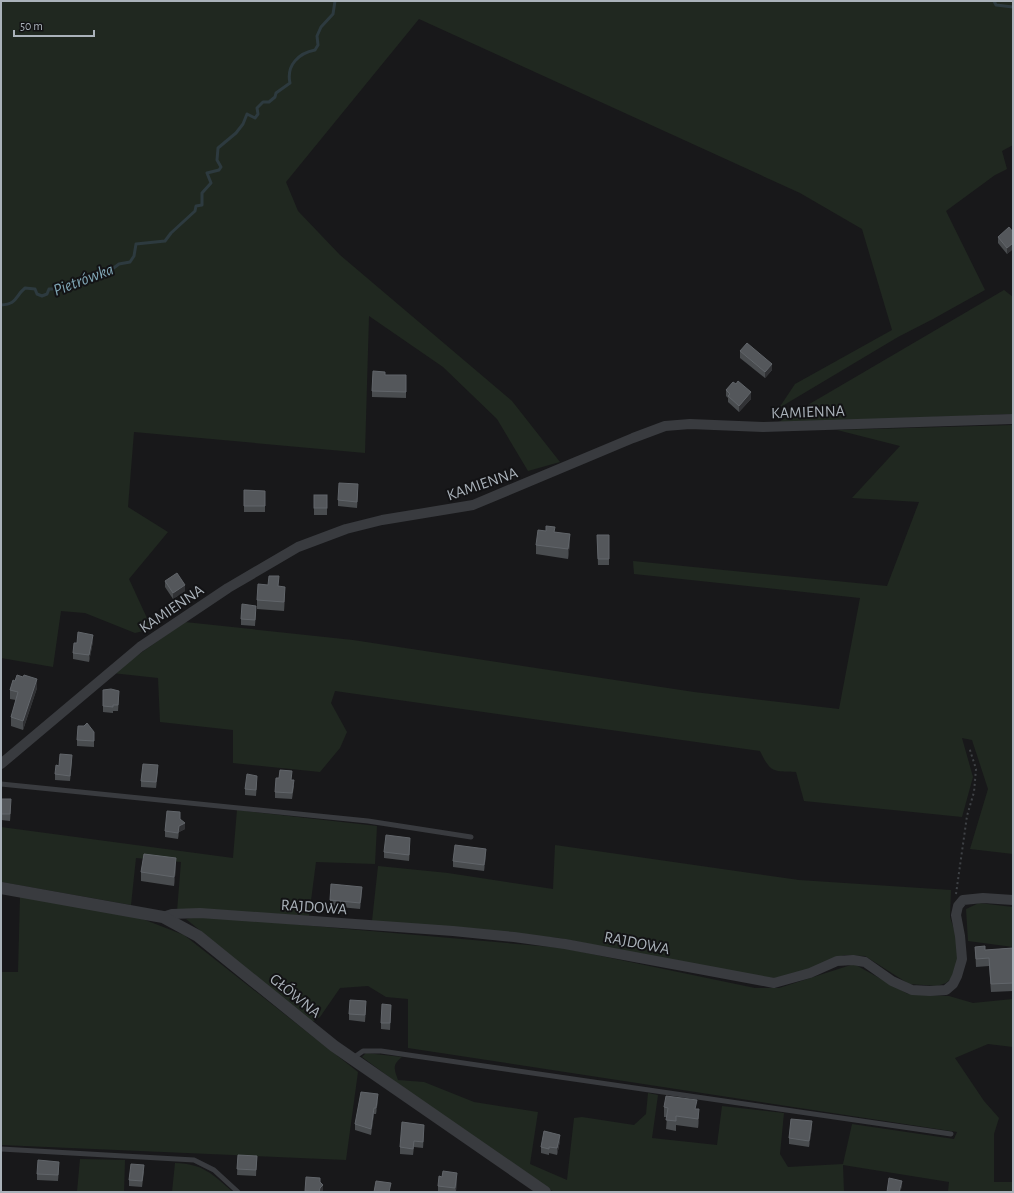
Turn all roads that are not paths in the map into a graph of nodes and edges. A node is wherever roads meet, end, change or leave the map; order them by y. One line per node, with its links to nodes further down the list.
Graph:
1 (1013, 419): 2 (street, KAMIENNA)
2 (1, 764)
3 (1, 784): 4 (lane)
4 (471, 837)
5 (1, 888): 7 (street, GŁÓWNA)
6 (1013, 900): 7 (street, RAJDOWA)
7 (163, 917): 8 (street, GŁÓWNA)
8 (353, 1058): 9 (lane); 12 (street, GŁÓWNA)
9 (951, 1134)
10 (1, 1149): 11 (lane)
11 (238, 1192)
12 (545, 1192)

